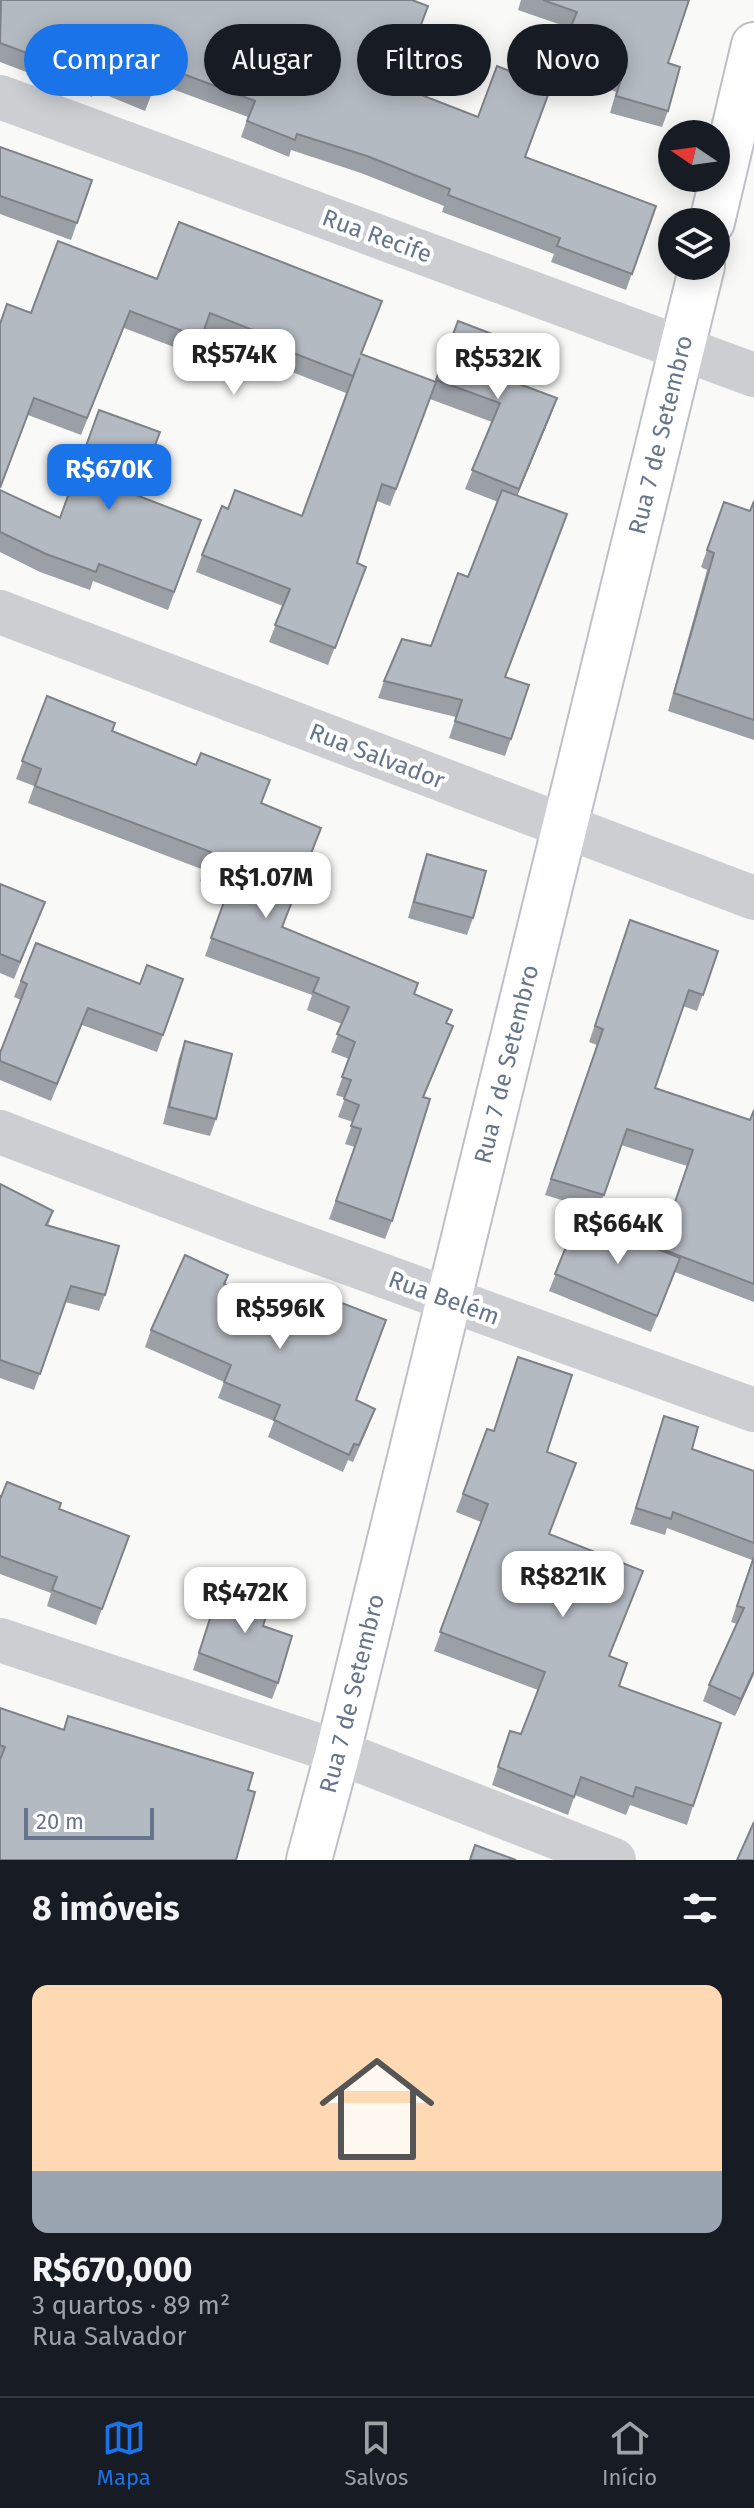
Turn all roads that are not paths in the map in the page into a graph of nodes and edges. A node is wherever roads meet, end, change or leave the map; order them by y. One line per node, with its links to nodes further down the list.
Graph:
1 (754, 45): 3 (street)
2 (0, 97): 5 (street, Rua Recife)
3 (715, 208)
4 (699, 280): 5 (street, Rua 7 de Setembro)
5 (682, 348): 6 (street, Rua Recife); 8 (street, Rua 7 de Setembro)
6 (754, 375)
7 (0, 612): 8 (street, Rua Salvador)
8 (566, 828): 9 (street, Rua Salvador); 11 (street, Rua 7 de Setembro)
9 (754, 898)
10 (0, 1132): 11 (street, Rua Belém)
11 (449, 1300): 12 (street, Rua Belém); 14 (street, Rua 7 de Setembro)
12 (754, 1410)
13 (0, 1640): 14 (street)
14 (338, 1752): 15 (street, Rua 7 de Setembro); 16 (street)
15 (309, 1860)
16 (614, 1860)

